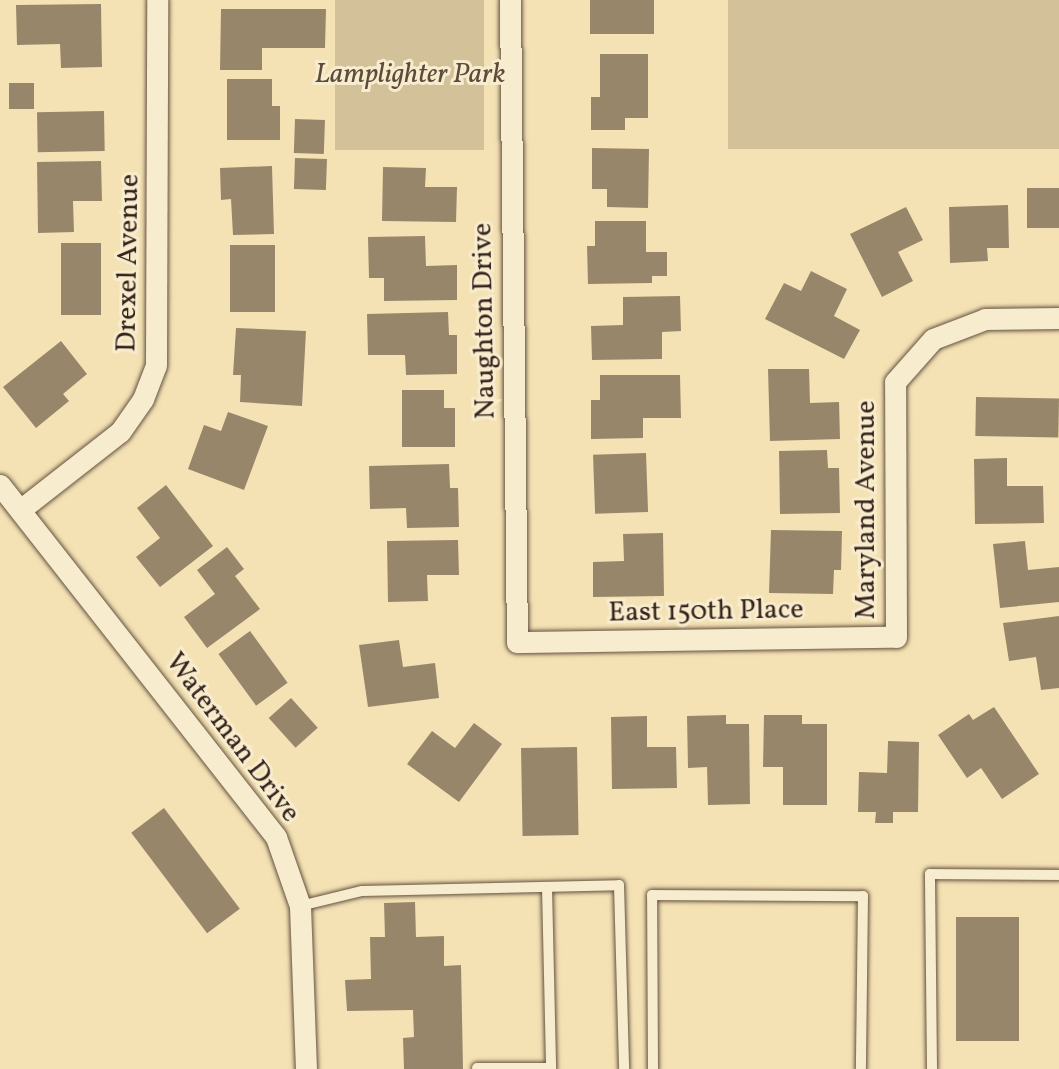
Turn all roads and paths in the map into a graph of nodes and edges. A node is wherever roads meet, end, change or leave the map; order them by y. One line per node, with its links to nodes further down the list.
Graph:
1 (157, 0): 5 (street, Drexel Avenue)
2 (510, 0): 7 (street, Naughton Drive)
3 (1059, 318): 6 (street, Maryland Avenue)
4 (0, 485): 5 (street, Waterman Drive)
5 (20, 510): 10 (street, Waterman Drive)
6 (896, 637): 7 (street, East 150th Place)
7 (517, 642)
8 (1059, 874): 17 (lane)
9 (547, 887): 10 (lane); 13 (lane); 14 (lane)
10 (300, 906): 12 (street, Waterman Drive)
11 (477, 1068): 13 (lane)
12 (306, 1069)
13 (551, 1069)
14 (624, 1069)
15 (653, 1069): 16 (lane)
16 (861, 1069)
17 (932, 1069)

